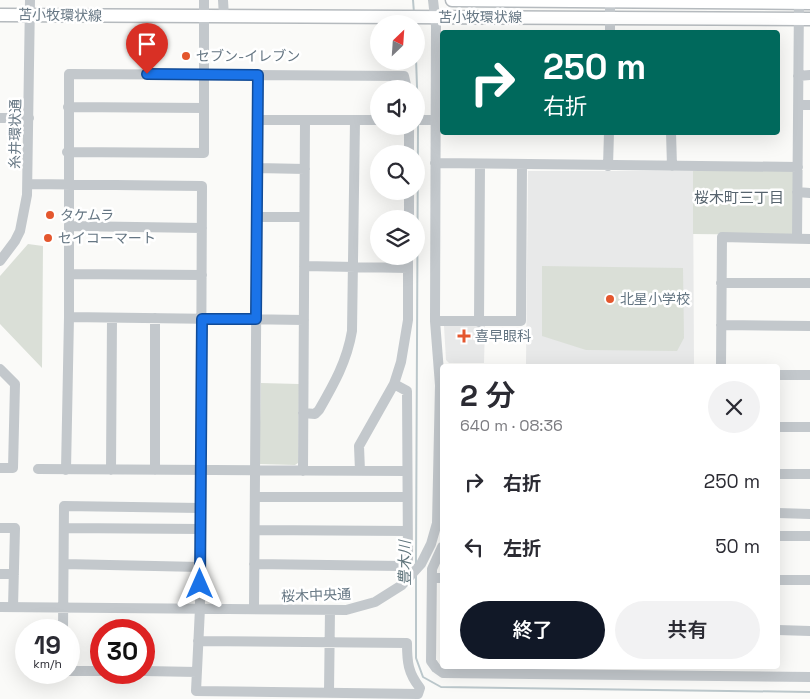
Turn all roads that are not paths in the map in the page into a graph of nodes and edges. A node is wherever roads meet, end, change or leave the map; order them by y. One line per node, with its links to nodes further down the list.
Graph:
1 (30, 0): 9 (street, 糸井環状通)
2 (204, 0): 10 (street)
3 (224, 0): 11 (street)
4 (433, 0): 12 (street, 桜木中央通)
5 (452, 0): 6 (main road, 苫小牧環状線)
6 (610, 1): 7 (main road, 苫小牧環状線); 13 (street)
7 (803, 2): 14 (street)
8 (0, 15): 9 (main road, 苫小牧環状線)
9 (30, 15): 10 (main road, 苫小牧環状線); 27 (street, 糸井環状通)
10 (204, 16): 11 (main road, 苫小牧環状線); 16 (street)
11 (224, 16): 12 (main road, 苫小牧環状線)
12 (429, 17): 13 (main road, 苫小牧環状線); 17 (street, 桜木中央通)
13 (610, 18): 14 (main road, 苫小牧環状線); 15 (street)
14 (804, 19): 20 (street)
15 (610, 30)
16 (204, 74): 18 (street); 24 (street); 25 (street)
17 (439, 74): 33 (street, 桜木中央通)
18 (258, 75): 21 (street); 28 (street)
19 (810, 75): 20 (street)
20 (798, 76): 22 (street)
21 (405, 80)
22 (798, 105): 23 (street); 42 (street)
23 (810, 105)
24 (68, 107): 25 (street); 36 (street)
25 (204, 108): 36 (street)
26 (0, 118): 27 (street)
27 (29, 118): 45 (street, 糸井環状通)
28 (257, 120): 29 (street); 43 (street)
29 (305, 120): 30 (street); 44 (street)
30 (355, 120): 31 (street); 57 (street)
31 (370, 120)
32 (425, 120): 33 (street)
33 (439, 120): 37 (street, 桜木中央通)
34 (608, 135): 40 (street)
35 (672, 135): 41 (street)
36 (68, 152): 46 (street)
37 (435, 164): 38 (street); 69 (street, 桜木中央通)
38 (480, 164): 39 (street); 70 (street)
39 (522, 165): 40 (street); 70 (street)
40 (608, 166): 41 (street)
41 (672, 166): 42 (street)
42 (798, 167): 47 (street)
43 (257, 168): 44 (street); 49 (street)
44 (304, 169): 50 (street)
45 (29, 184): 46 (street); 55 (street, 糸井環状通)
46 (68, 184): 51 (street); 52 (street)
47 (798, 192): 48 (street); 53 (street)
48 (810, 192)
49 (257, 217): 50 (street); 67 (street)
50 (304, 217): 56 (street)
51 (69, 226): 52 (street); 59 (street)
52 (202, 228): 60 (street)
53 (797, 239): 54 (street); 61 (street)
54 (810, 239)
55 (0, 261)
56 (304, 266): 57 (street); 68 (street)
57 (353, 266): 58 (street); 79 (street)
58 (408, 268): 78 (street)
59 (69, 274): 60 (street); 63 (street)
60 (202, 275): 66 (street)
61 (721, 282): 62 (street); 71 (street)
62 (810, 283)
63 (69, 317): 64 (street); 86 (street)
64 (112, 318): 65 (street); 87 (street)
65 (155, 318): 66 (street); 88 (street)
66 (202, 319): 67 (street); 84 (street)
67 (256, 319): 68 (street); 89 (street)
68 (304, 320): 79 (street)
69 (435, 321): 70 (street); 73 (street, 桜木中央通)
70 (479, 322)
71 (721, 325): 72 (street); 74 (street)
72 (810, 326)
73 (440, 364)
74 (721, 364)
75 (0, 369): 83 (street)
76 (780, 375): 77 (street)
77 (810, 375)
78 (394, 384): 91 (street); 92 (street)
79 (303, 413): 90 (street)
80 (780, 427): 81 (street)
81 (810, 427)
82 (440, 442): 121 (street, 桜木中央通)
83 (0, 468)
84 (200, 469): 88 (street); 89 (street); 97 (street)
85 (38, 470): 86 (street)
86 (66, 470): 87 (street)
87 (111, 470): 88 (street)
88 (154, 470)
89 (255, 471): 90 (street); 95 (street)
90 (302, 471): 91 (street)
91 (360, 471): 92 (street)
92 (408, 471): 96 (street)
93 (780, 474): 94 (street)
94 (810, 474)
95 (255, 497): 96 (street); 103 (street)
96 (407, 497): 104 (street)
97 (200, 508): 101 (street); 102 (street)
98 (780, 513): 99 (street)
99 (810, 514)
100 (0, 528): 112 (street)
101 (64, 528): 102 (street); 108 (street)
102 (200, 529): 110 (street)
103 (255, 530): 104 (street); 109 (street)
104 (407, 531): 109 (street)
105 (780, 536): 106 (street)
106 (810, 536)
107 (440, 552): 113 (street)
108 (64, 564): 110 (street); 118 (street)
109 (254, 564): 120 (street)
110 (200, 567): 119 (street)
111 (0, 574): 112 (street)
112 (14, 574): 117 (street)
113 (437, 578): 123 (street)
114 (780, 580): 115 (street)
115 (810, 580)
116 (0, 607): 117 (street, 桜木中央通)
117 (14, 607): 118 (street, 桜木中央通)
118 (63, 608): 119 (street, 桜木中央通); 122 (street)
119 (200, 608): 120 (street, 桜木中央通); 126 (street)
120 (254, 609): 121 (street, 桜木中央通)
121 (330, 610): 127 (street)
122 (63, 619)
123 (437, 628): 129 (street)
124 (780, 630): 125 (street)
125 (810, 631)
126 (198, 641): 127 (street); 131 (street)
127 (329, 642): 133 (street); 133 (street)
128 (155, 671): 131 (street)
129 (523, 671): 130 (street)
130 (670, 671): 132 (street)
131 (197, 672): 133 (street)
132 (810, 677)
133 (328, 692)

